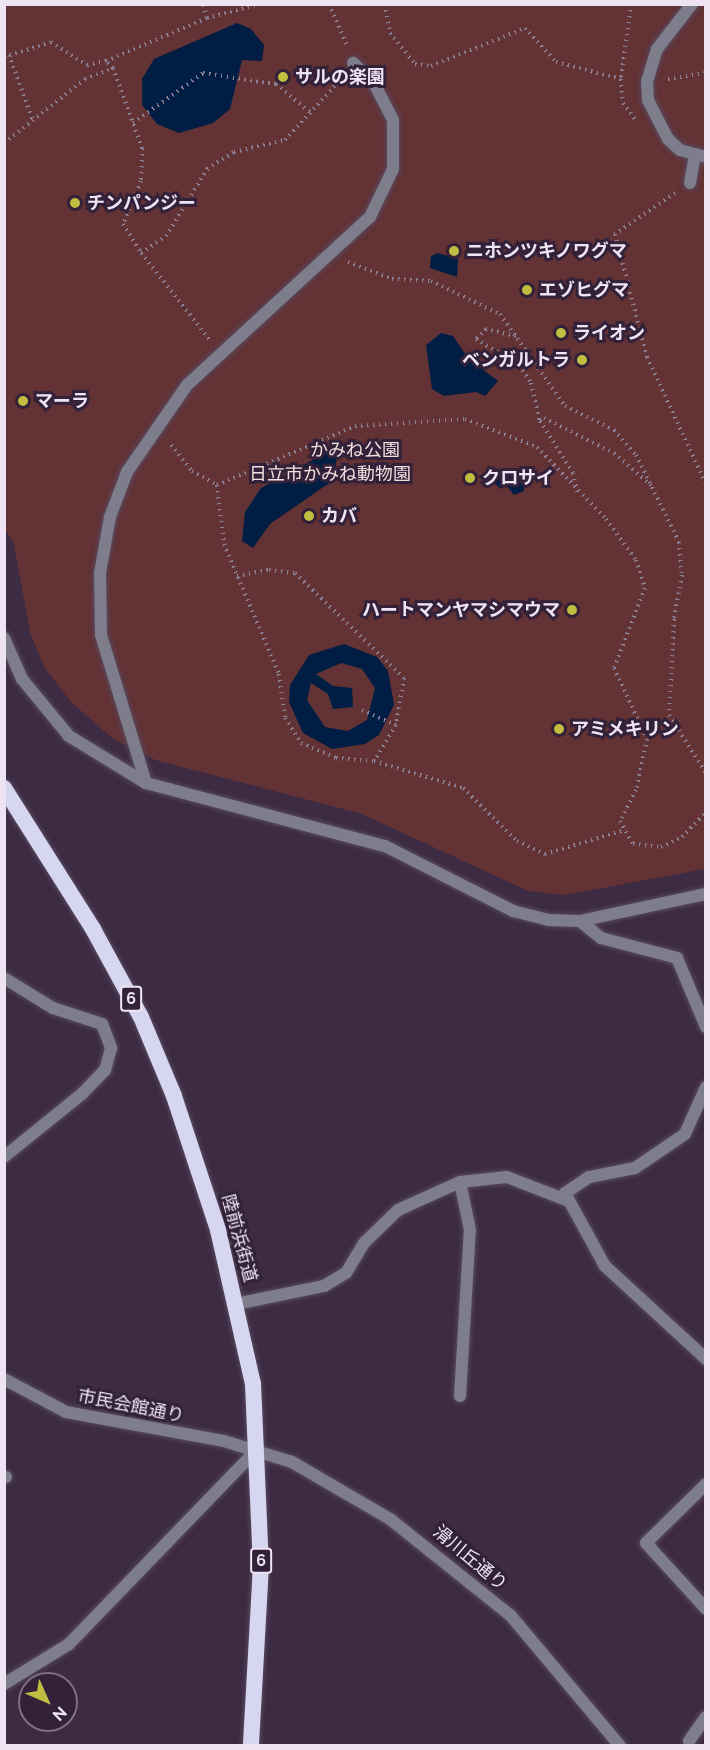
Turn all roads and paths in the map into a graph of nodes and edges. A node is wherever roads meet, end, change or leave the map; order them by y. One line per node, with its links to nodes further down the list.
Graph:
1 (203, 4): 6 (path)
2 (260, 4): 6 (path)
3 (329, 4): 9 (path)
4 (385, 4): 13 (path)
5 (692, 4): 12 (street)
6 (207, 18): 8 (path)
7 (7, 56): 8 (path); 15 (path)
8 (106, 61): 10 (path)
9 (352, 63): 14 (path); 20 (street)
10 (112, 68): 15 (path); 16 (path)
11 (705, 73): 12 (path)
12 (649, 76): 18 (street)
13 (621, 79)
14 (311, 113): 16 (path); 21 (path)
15 (33, 121): 17 (path)
16 (133, 123): 21 (path)
17 (4, 143)
18 (700, 156): 19 (street)
19 (690, 183): 26 (path)
20 (338, 246): 22 (path); 23 (street)
21 (141, 253): 23 (path)
22 (521, 340): 24 (path); 28 (path)
23 (220, 352): 25 (street)
24 (540, 421): 28 (path); 29 (path)
25 (155, 425): 27 (path); 36 (street)
26 (705, 484)
27 (216, 485): 29 (path); 30 (path)
28 (654, 489): 35 (path)
29 (578, 495): 39 (path)
30 (237, 576): 33 (path); 34 (path)
31 (4, 638): 36 (street)
32 (362, 710): 33 (path)
33 (396, 726): 34 (path)
34 (374, 761): 39 (path)
35 (705, 773)
36 (146, 783): 41 (street)
37 (4, 788): 48 (highway, 陸前浜街道 / 6)
38 (705, 812): 39 (path)
39 (625, 830)
40 (705, 894): 41 (street)
41 (580, 921): 43 (street)
42 (4, 978): 45 (street)
43 (705, 1027)
44 (705, 1087): 47 (street)
45 (4, 1157)
46 (460, 1182): 47 (street); 48 (street); 51 (street)
47 (569, 1201): 49 (street)
48 (236, 1304): 52 (highway, 陸前浜街道 / 6)
49 (705, 1359)
50 (4, 1379): 52 (street, 市民会館通り)
51 (460, 1396)
52 (257, 1449): 55 (street); 58 (highway, 陸前浜街道 / 6); 59 (street, 滑川丘通り)
53 (705, 1484): 54 (street)
54 (705, 1609)
55 (4, 1684)
56 (705, 1716): 57 (street)
57 (689, 1741)
58 (251, 1746)
59 (620, 1746)

